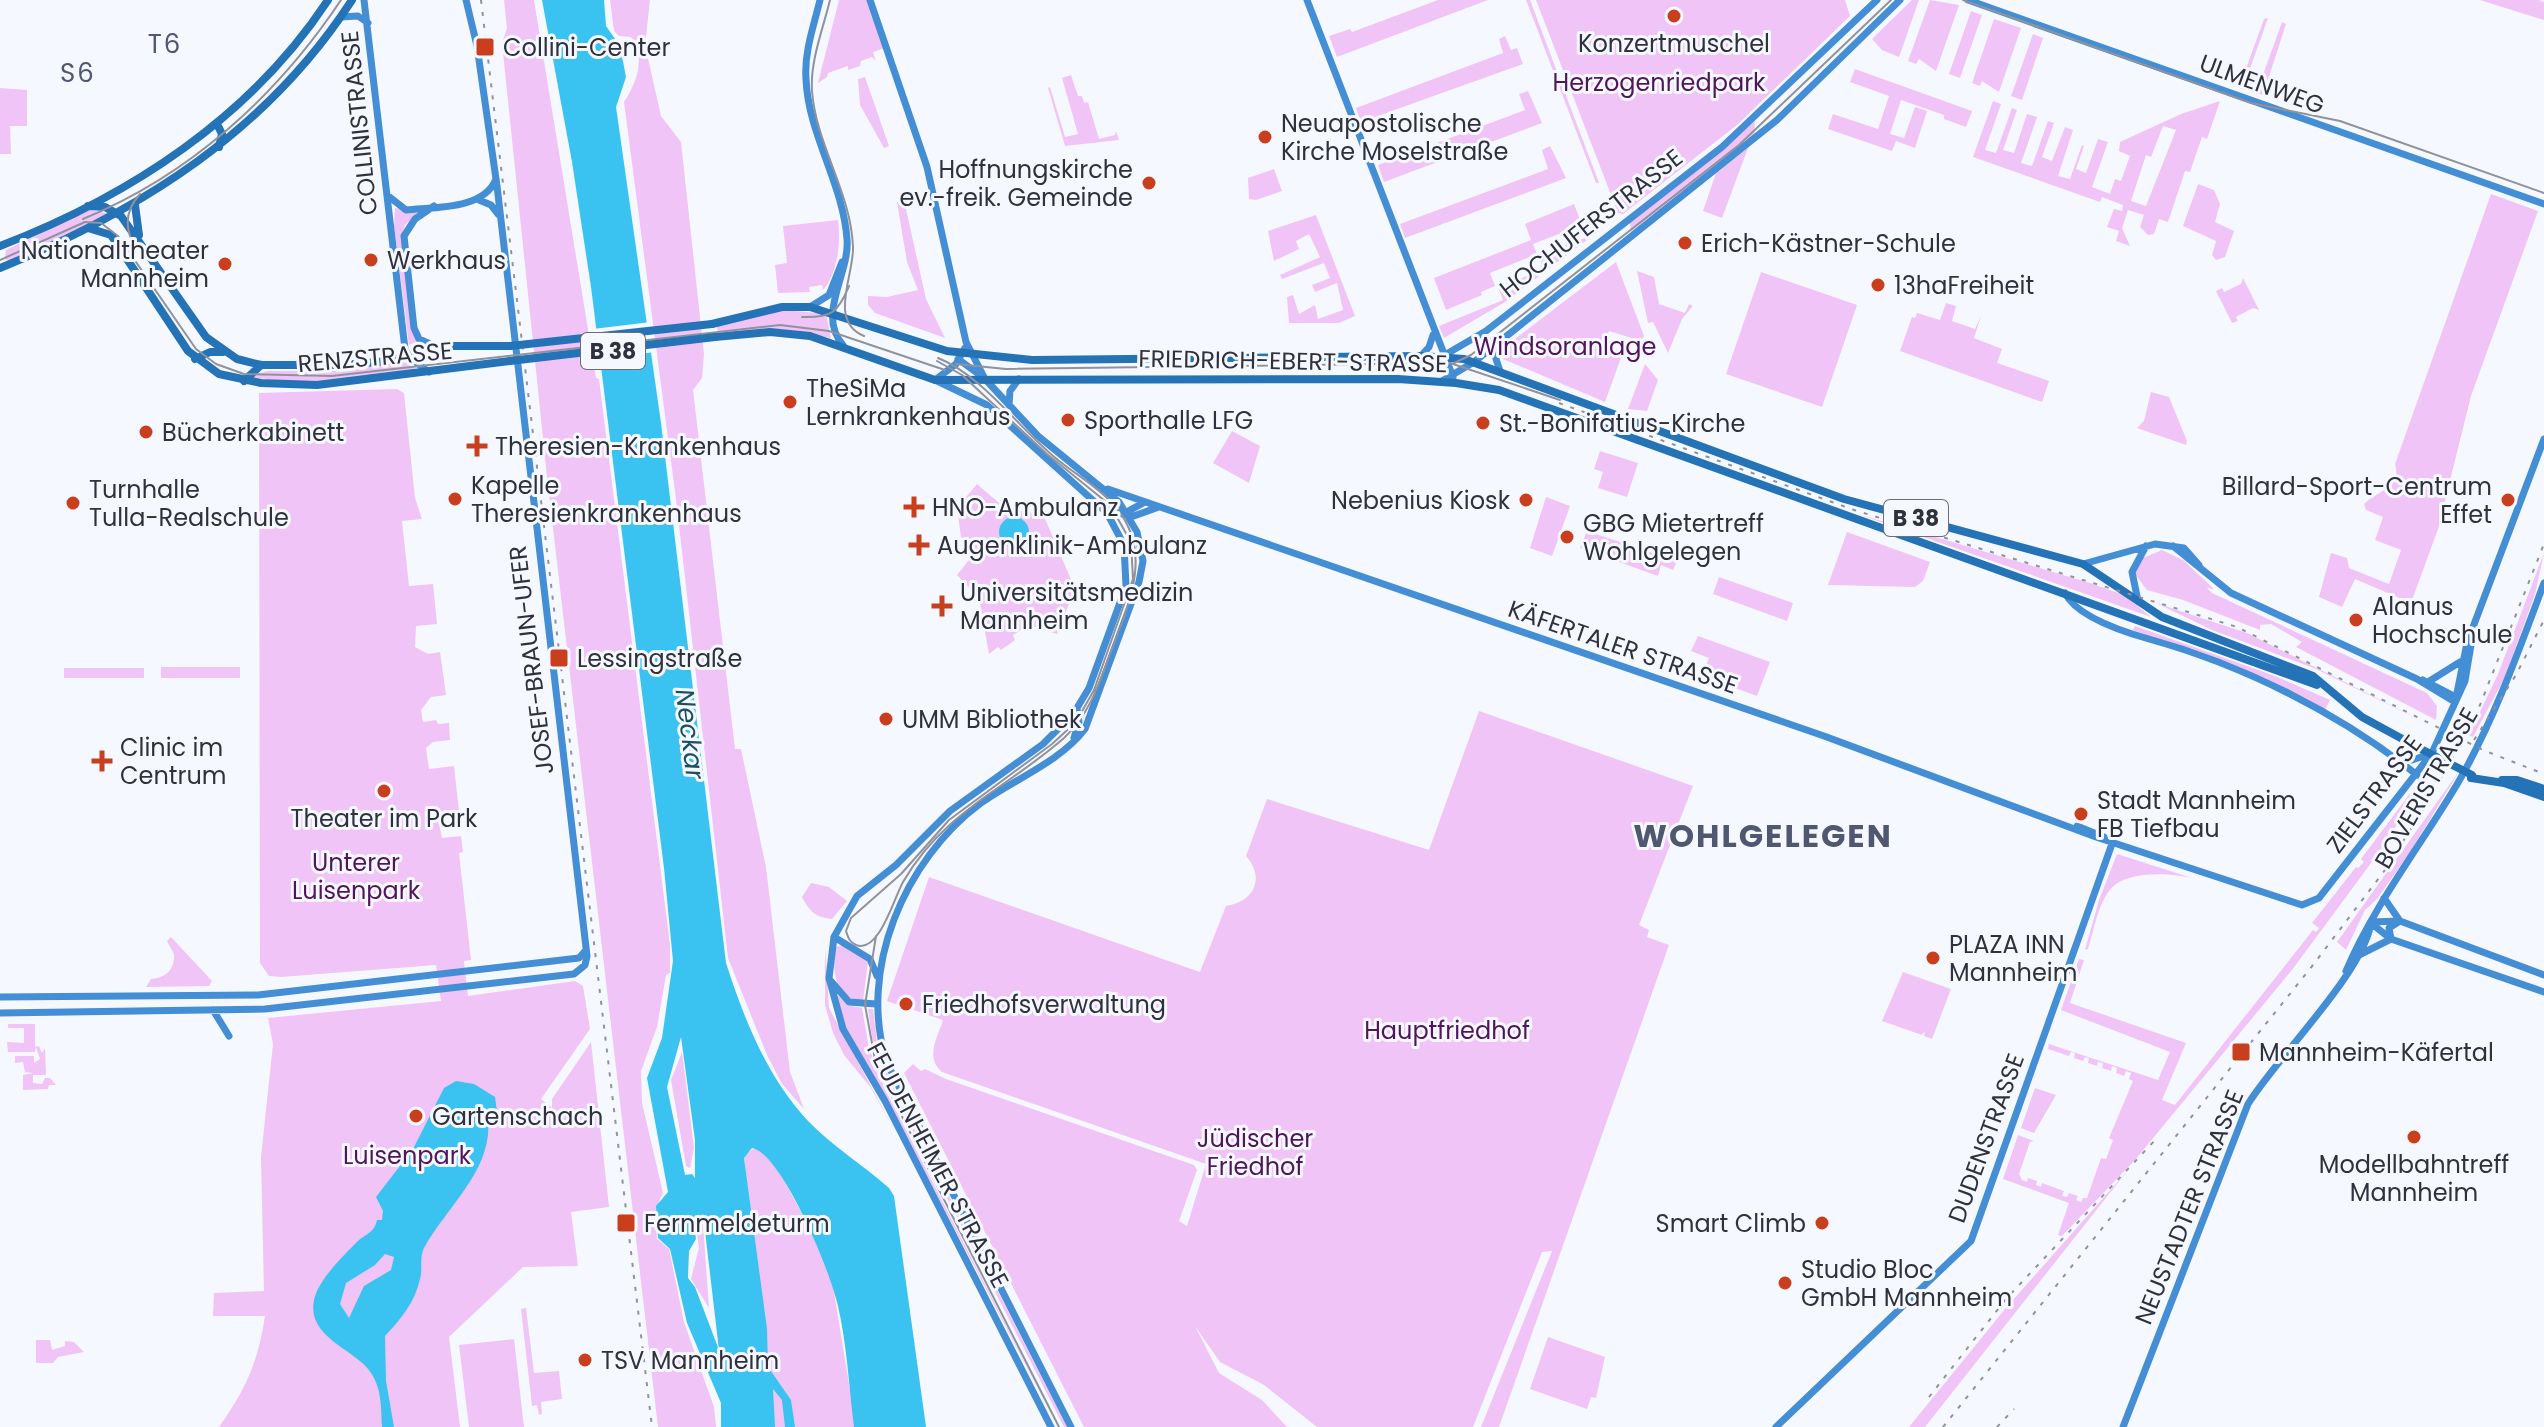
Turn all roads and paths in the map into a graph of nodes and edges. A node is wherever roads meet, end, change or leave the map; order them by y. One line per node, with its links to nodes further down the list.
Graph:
1 (328, 0): 14 (main road)
2 (352, 0): 11 (main road)
3 (364, 0): 12 (street, COLLINISTRASSE)
4 (466, 0): 17 (street, JOSEF-BRAUN-UFER)
5 (820, 0): 28 (street)
6 (870, 0): 40 (street, KÄFERTALER STRASSE)
7 (1307, 0): 33 (street)
8 (1877, 0): 13 (street, HOCHUFERSTRASSE)
9 (1900, 0): 15 (street, HOCHUFERSTRASSE)
10 (1968, 0): 20 (street, ULMENWEG)
11 (341, 17): 12 (street); 16 (main road)
12 (368, 23): 18 (street, COLLINISTRASSE)
13 (1758, 113): 15 (street); 42 (street, HOCHUFERSTRASSE)
14 (217, 124): 16 (main road); 22 (main road)
15 (1765, 130): 34 (street, HOCHUFERSTRASSE)
16 (219, 148): 21 (main road)
17 (496, 179): 19 (street); 25 (street, JOSEF-BRAUN-UFER)
18 (387, 195): 23 (street); 39 (street, COLLINISTRASSE)
19 (479, 200): 23 (street); 25 (street)
20 (2544, 204)
21 (135, 205): 24 (main road); 27 (main road)
22 (88, 206): 24 (main road); 29 (main road)
23 (434, 206): 36 (street, COLLINISTRASSE)
24 (119, 214): 26 (main road); 27 (main road, B 38)
25 (499, 215): 38 (street, JOSEF-BRAUN-UFER)
26 (88, 228): 30 (main road); 43 (main road, B 38)
27 (139, 240): 37 (main road, B 38)
28 (848, 245): 31 (street); 32 (street)
29 (0, 246)
30 (0, 268)
31 (810, 307): 32 (main road, FRIEDRICH-EBERT-STRASSE / B 38); 38 (main road, FRIEDRICH-EBERT-STRASSE / B 38, bridge)
32 (832, 312): 35 (street); 40 (main road, FRIEDRICH-EBERT-STRASSE / B 38)
33 (1434, 333): 41 (street); 42 (street)
34 (1497, 343): 44 (street, HOCHUFERSTRASSE); 47 (street)
35 (843, 345): 38 (main road, FRIEDRICH-EBERT-STRASSE / B 38, bridge); 52 (main road, FRIEDRICH-EBERT-STRASSE / B 38)
36 (439, 348): 38 (main road, RENZSTRASSE / B 38); 39 (main road, RENZSTRASSE / B 38)
37 (224, 352): 43 (main road); 45 (main road, B 38)
38 (512, 353): 48 (main road, RENZSTRASSE / B 38); 92 (street, JOSEF-BRAUN-UFER)
39 (409, 356): 46 (main road, RENZSTRASSE / B 38); 48 (street)
40 (965, 356): 41 (main road, FRIEDRICH-EBERT-STRASSE / B 38); 49 (street); 49 (street, KÄFERTALER STRASSE); 52 (street)
41 (1421, 356): 42 (main road, FRIEDRICH-EBERT-STRASSE / B 38)
42 (1443, 356): 44 (main road, FRIEDRICH-EBERT-STRASSE / B 38); 51 (street)
43 (195, 359): 53 (main road, B 38)
44 (1474, 362): 47 (main road, FRIEDRICH-EBERT-STRASSE / B 38); 51 (street, HOCHUFERSTRASSE)
45 (261, 365): 46 (main road, B 38); 53 (main road)
46 (301, 365): 54 (main road)
47 (1500, 371): 64 (main road, FRIEDRICH-EBERT-STRASSE / B 38)
48 (431, 373): 54 (main road, RENZSTRASSE / B 38)
49 (985, 379): 50 (main road, FRIEDRICH-EBERT-STRASSE / B 38); 52 (main road, FRIEDRICH-EBERT-STRASSE / B 38); 55 (street, KÄFERTALER STRASSE)
50 (1019, 379): 51 (main road, FRIEDRICH-EBERT-STRASSE / B 38); 55 (street)
51 (1454, 379): 66 (main road, FRIEDRICH-EBERT-STRASSE / B 38)
52 (935, 380): 59 (street)
53 (244, 381): 54 (main road, RENZSTRASSE / B 38)
54 (291, 386)
55 (1009, 405): 57 (street, KÄFERTALER STRASSE)
56 (2544, 439): 69 (street, ZIELSTRASSE)
57 (1101, 487): 58 (street, KÄFERTALER STRASSE); 61 (street, KÄFERTALER STRASSE)
58 (1145, 502): 60 (street, KÄFERTALER STRASSE); 61 (street)
59 (1098, 505): 61 (street); 62 (street)
60 (1159, 507): 61 (street); 85 (street, KÄFERTALER STRASSE)
61 (1126, 514): 62 (street); 76 (street)
62 (1116, 526): 75 (street)
63 (2146, 546): 64 (street); 67 (street); 72 (street)
64 (2083, 564): 67 (main road, FRIEDRICH-EBERT-STRASSE / B 38)
65 (2544, 583): 86 (street, BOVERISTRASSE)
66 (2064, 591): 68 (main road, FRIEDRICH-EBERT-STRASSE / B 38); 70 (street)
67 (2138, 601): 77 (main road, FRIEDRICH-EBERT-STRASSE / B 38)
68 (2127, 614): 70 (street); 77 (main road, FRIEDRICH-EBERT-STRASSE / B 38)
69 (2473, 633): 71 (street, ZIELSTRASSE); 74 (street, ZIELSTRASSE)
70 (2140, 636): 79 (street)
71 (2462, 660): 73 (street); 74 (street, ZIELSTRASSE)
72 (2417, 679): 73 (street); 74 (street)
73 (2428, 682): 74 (street)
74 (2456, 699): 78 (street, ZIELSTRASSE)
75 (1077, 709): 76 (street); 90 (street, FEUDENHEIMER STRASSE)
76 (1073, 741): 99 (street, FEUDENHEIMER STRASSE)
77 (2418, 749): 82 (main road, B 38, bridge)
78 (2432, 753): 80 (street); 81 (street, ZIELSTRASSE)
79 (2397, 758): 80 (street); 81 (street)
80 (2412, 760): 81 (street)
81 (2418, 773): 87 (street, ZIELSTRASSE)
82 (2471, 776): 83 (main road, B 38); 84 (main road, B 38)
83 (2544, 789)
84 (2544, 797)
85 (2113, 841): 87 (street, KÄFERTALER STRASSE); 108 (street, DUDENSTRASSE)
86 (2384, 898): 88 (street); 89 (street, BOVERISTRASSE)
87 (2309, 906)
88 (2400, 921): 89 (street); 91 (street); 95 (street)
89 (2371, 922): 91 (street); 93 (street, NEUSTADTER STRASSE); 97 (street, NEUSTADTER STRASSE)
90 (834, 937): 98 (street, FEUDENHEIMER STRASSE); 99 (street)
91 (2391, 939): 93 (street); 100 (street)
92 (586, 950): 94 (street); 96 (street, JOSEF-BRAUN-UFER)
93 (2361, 954): 97 (street, NEUSTADTER STRASSE)
94 (540, 963): 96 (street); 101 (street)
95 (2544, 975)
96 (542, 977): 103 (street)
97 (2344, 977): 109 (street, NEUSTADTER STRASSE)
98 (829, 978): 102 (street); 106 (street, FEUDENHEIMER STRASSE)
99 (878, 979): 102 (street, FEUDENHEIMER STRASSE)
100 (2544, 992)
101 (0, 997)
102 (876, 1004): 107 (street, FEUDENHEIMER STRASSE)
103 (213, 1010): 104 (street); 105 (street)
104 (0, 1013)
105 (229, 1036)
106 (1051, 1427)
107 (1071, 1427)
108 (1776, 1427)
109 (2123, 1427)

